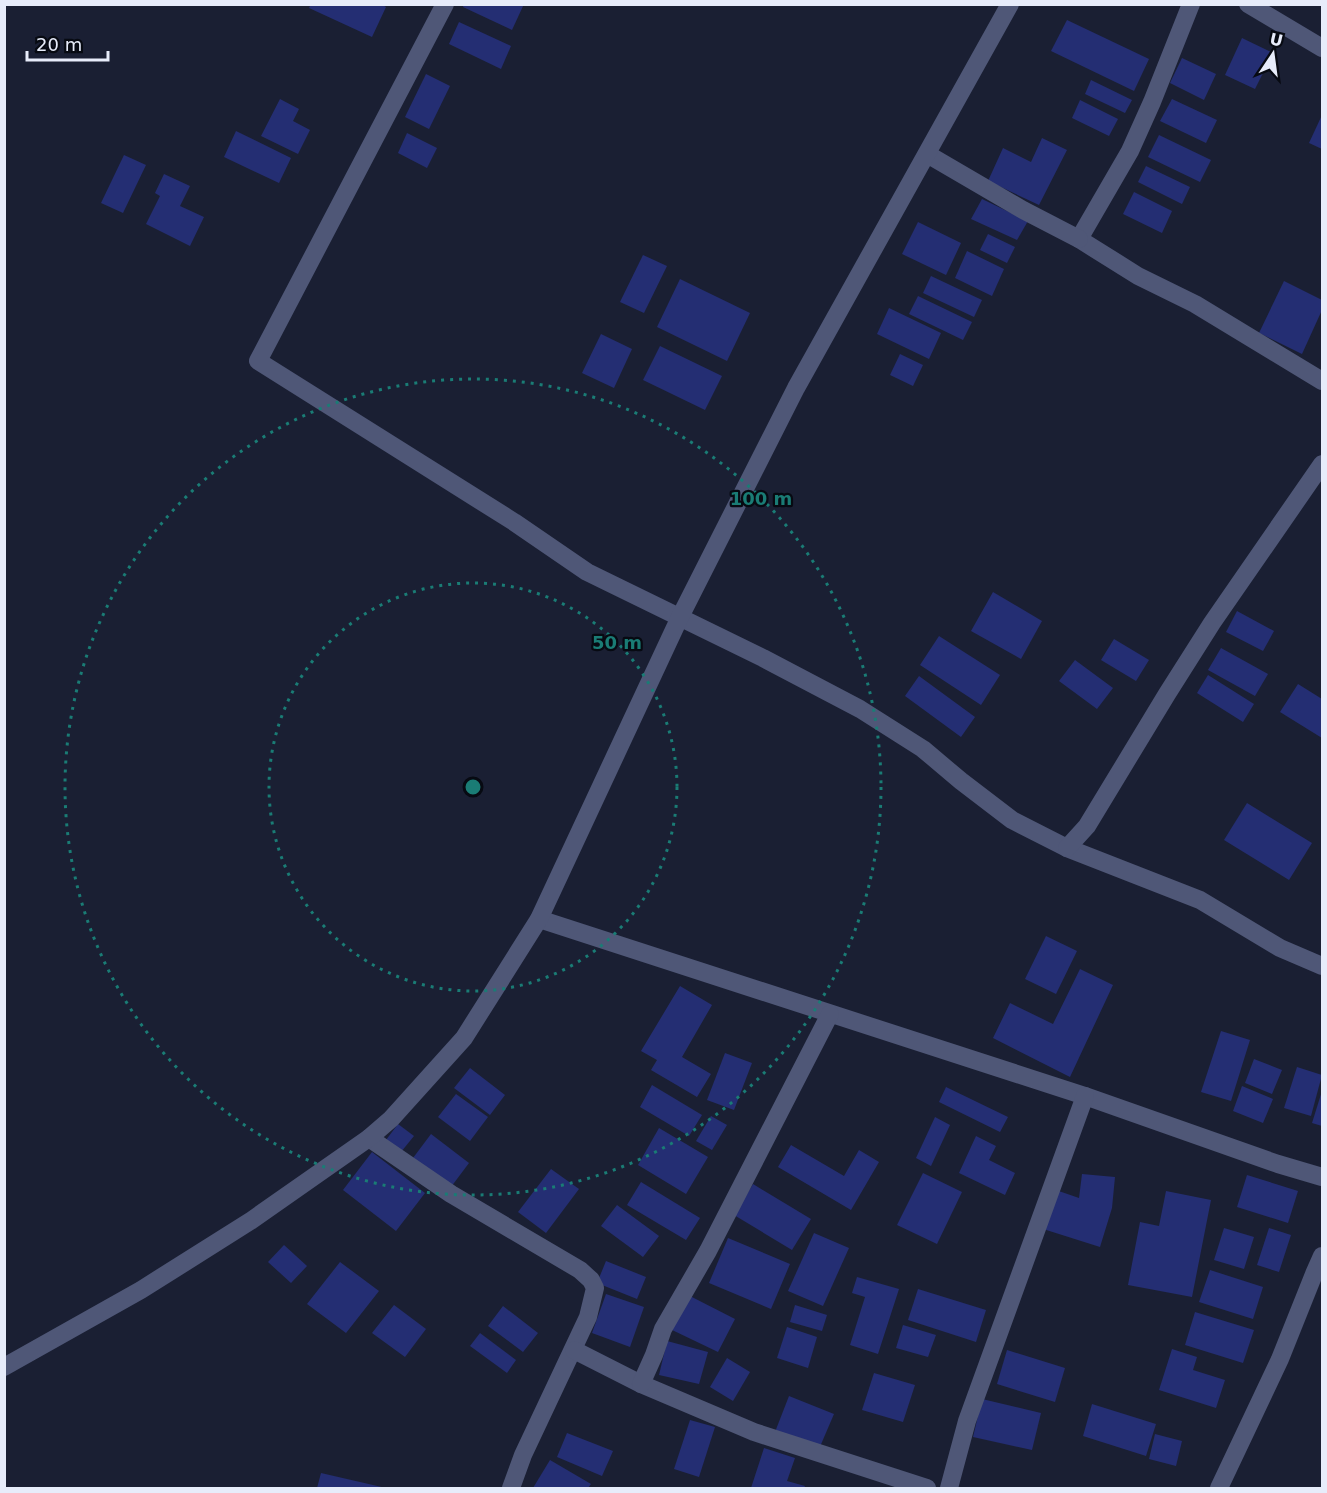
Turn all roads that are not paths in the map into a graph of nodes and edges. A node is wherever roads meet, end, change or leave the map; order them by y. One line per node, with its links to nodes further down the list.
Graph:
1 (445, 4): 10 (street)
2 (1010, 4): 6 (street)
3 (1191, 4): 7 (street)
4 (1248, 4): 5 (street)
5 (1323, 48)
6 (927, 154): 7 (street); 10 (street)
7 (1079, 239): 8 (street)
8 (1323, 381)
9 (1323, 464): 11 (street)
10 (679, 619): 11 (street); 12 (street)
11 (1067, 848): 13 (street)
12 (539, 919): 14 (street); 16 (street)
13 (1323, 966)
14 (830, 1014): 15 (street); 21 (street)
15 (1085, 1096): 17 (street); 24 (street)
16 (369, 1138): 19 (street); 20 (street)
17 (1323, 1177)
18 (1323, 1256): 25 (street)
19 (574, 1350): 21 (street); 22 (street)
20 (4, 1367)
21 (641, 1384): 23 (street)
22 (511, 1488)
23 (927, 1488)
24 (949, 1488)
25 (1219, 1488)

